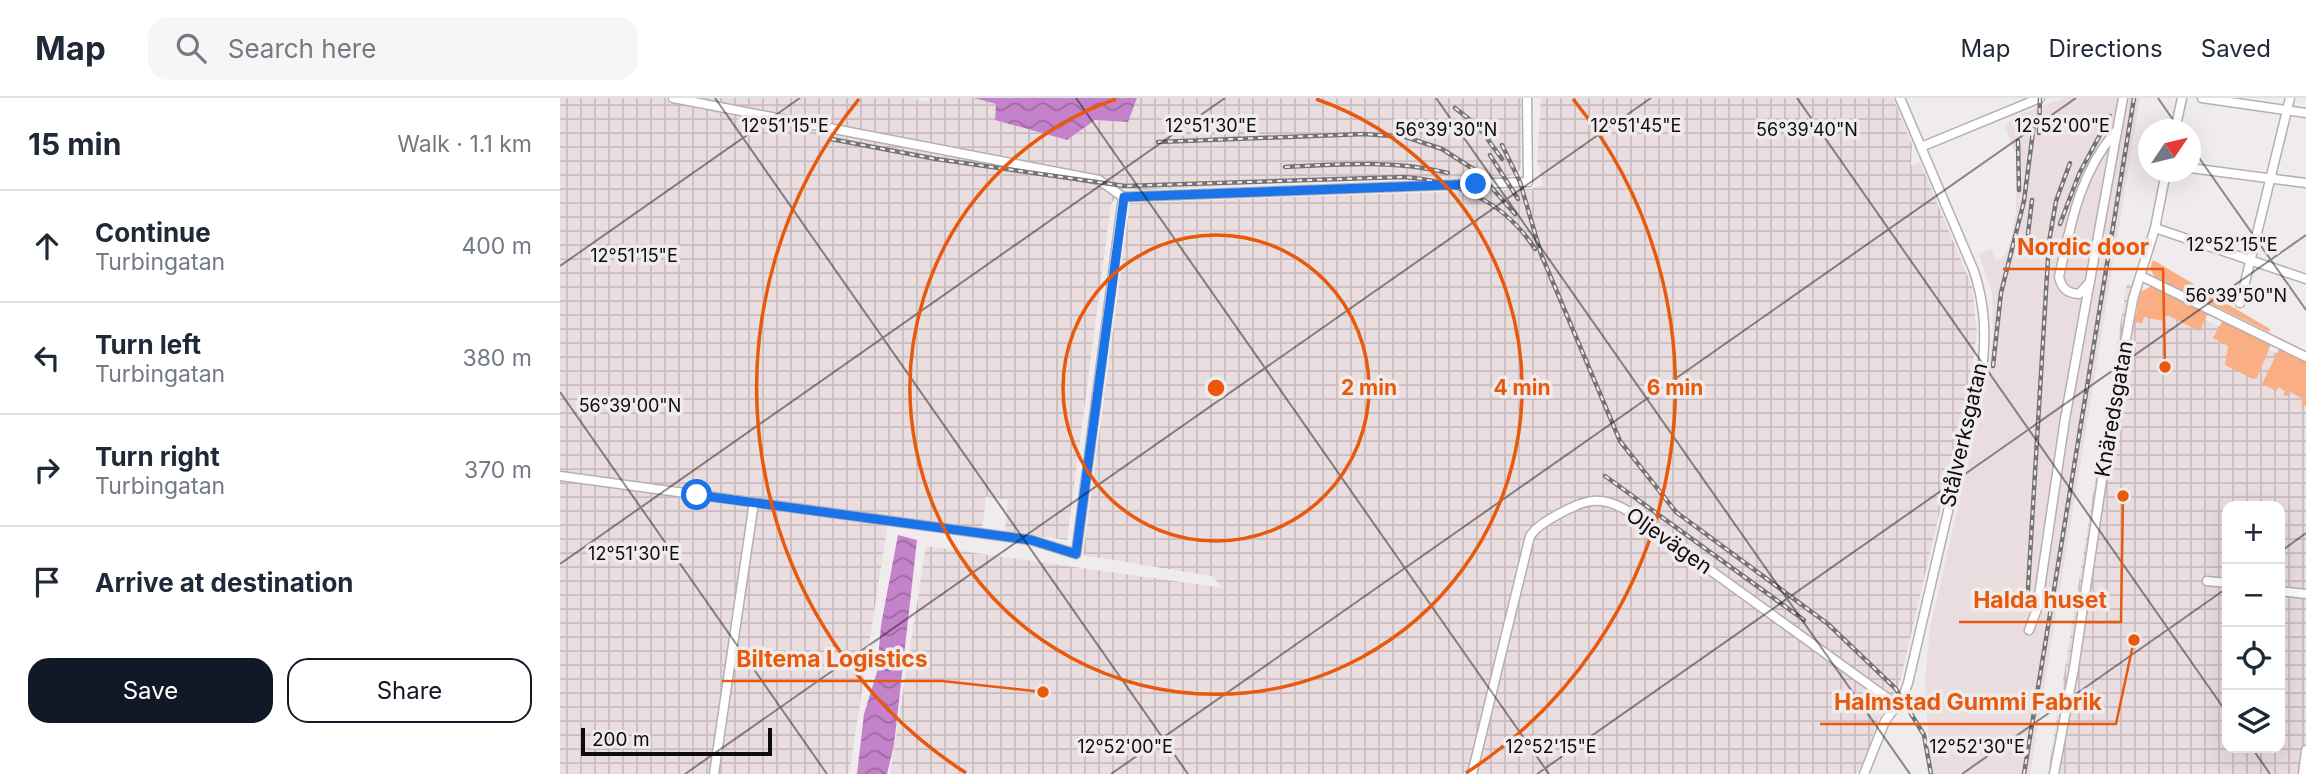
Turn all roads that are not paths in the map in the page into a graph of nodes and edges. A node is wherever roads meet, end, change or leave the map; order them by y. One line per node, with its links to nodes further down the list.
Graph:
1 (673, 98): 18 (street)
2 (1527, 98): 18 (street)
3 (1900, 98): 13 (street, Stålverksgatan)
4 (2040, 98): 13 (street)
5 (2123, 98): 12 (street)
6 (2182, 98): 11 (street)
7 (2202, 98): 9 (street)
8 (2290, 98): 9 (street)
9 (2288, 111): 10 (street); 15 (street)
10 (2306, 113)
11 (2177, 119)
12 (2117, 130): 23 (street); 23 (street)
13 (1921, 147): 33 (street, Stålverksgatan)
14 (2201, 169): 15 (street)
15 (2271, 178): 17 (street); 20 (street)
16 (2164, 182): 19 (street, Knäredsgatan)
17 (2306, 183)
18 (1124, 197): 27 (street)
19 (2155, 228): 20 (street); 21 (street, Knäredsgatan)
20 (2250, 259): 22 (street); 24 (street)
21 (2141, 276): 25 (street); 38 (street, Knäredsgatan)
22 (2306, 279)
23 (2090, 281): 32 (street)
24 (2241, 303)
25 (2306, 357)
26 (560, 477): 27 (street)
27 (754, 502): 35 (street)
28 (2207, 581): 29 (street)
29 (2222, 582)
30 (2285, 592): 31 (street)
31 (2306, 594)
32 (2029, 630)
33 (1897, 705): 36 (street, Oljevägen); 37 (street, Stålverksgatan)
34 (2306, 750): 39 (street)
35 (714, 774)
36 (1472, 774)
37 (1864, 774)
38 (2054, 774)
39 (2302, 774)

